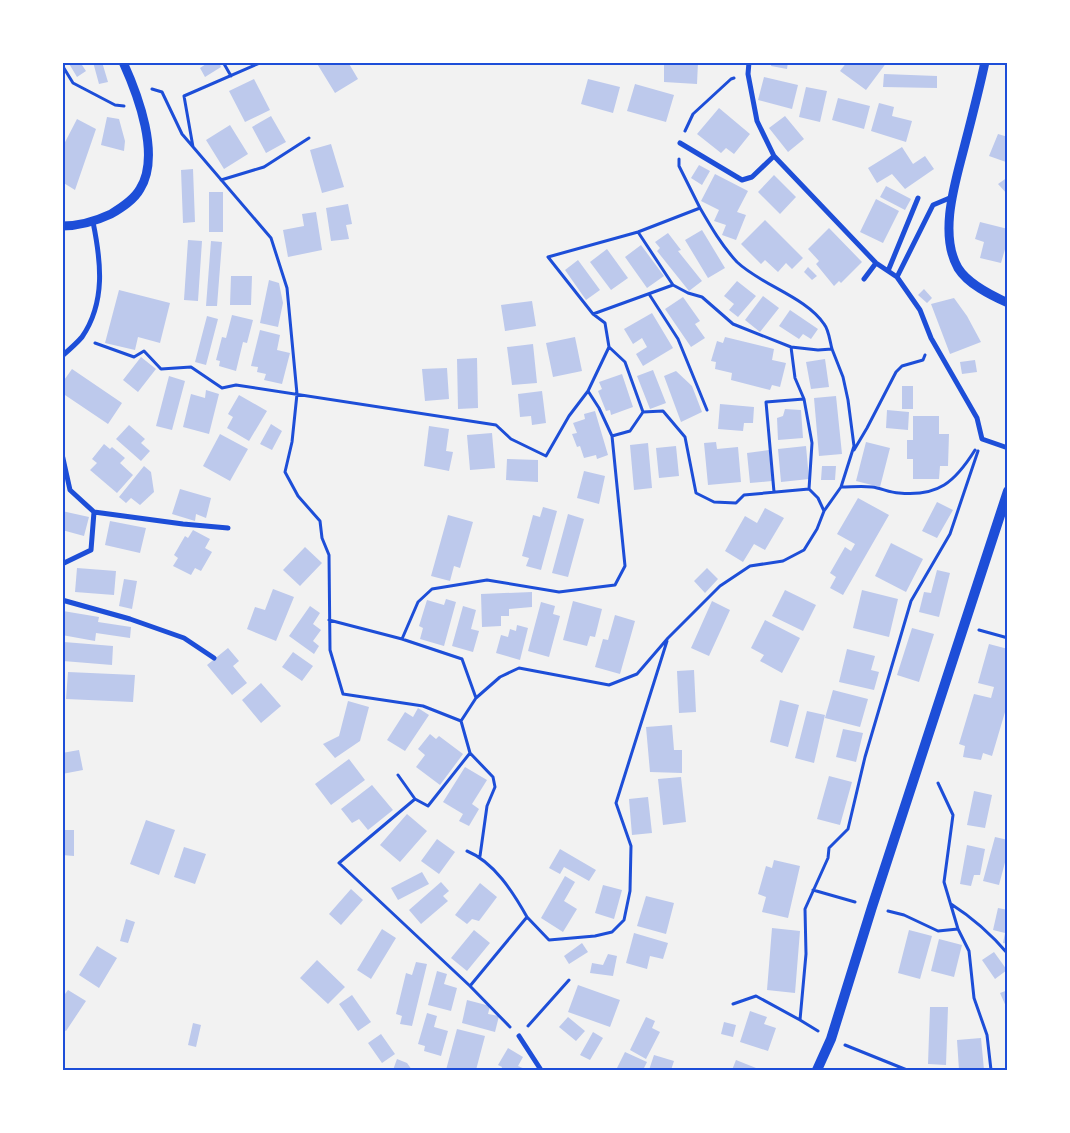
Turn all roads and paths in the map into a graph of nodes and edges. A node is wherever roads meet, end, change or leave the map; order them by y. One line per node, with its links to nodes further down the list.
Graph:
1 (122, 62): 9 (street)
2 (223, 62): 8 (path)
3 (262, 62): 8 (path)
4 (749, 62): 7 (street)
5 (985, 62): 16 (street)
6 (62, 65): 10 (path)
7 (748, 74): 12 (path); 14 (street)
8 (230, 76): 13 (path)
9 (132, 83): 10 (street); 13 (path)
10 (140, 108): 19 (street)
11 (309, 138): 15 (path)
12 (680, 143): 14 (street); 18 (path)
13 (193, 148): 15 (path)
14 (774, 156): 22 (street)
15 (221, 180): 37 (path)
16 (952, 197): 24 (street); 28 (street)
17 (918, 198): 23 (street)
18 (700, 208): 21 (path); 34 (path)
19 (93, 222): 20 (street); 30 (street)
20 (62, 226)
21 (638, 232): 26 (path); 29 (path)
22 (876, 263): 23 (street); 25 (street)
23 (888, 271): 24 (street)
24 (897, 277): 31 (street)
25 (864, 279)
26 (673, 284): 27 (path); 33 (path)
27 (649, 294): 29 (path); 39 (path)
28 (1008, 303)
29 (593, 314): 32 (path)
30 (81, 338): 35 (street); 37 (path)
31 (931, 338): 42 (street); 45 (path)
32 (609, 347): 36 (path); 40 (path)
33 (791, 347): 34 (path); 38 (path)
34 (832, 349): 45 (path)
35 (62, 356)
36 (588, 391): 37 (path); 41 (path)
37 (297, 394): 56 (path)
38 (804, 399): 47 (path); 49 (path)
39 (706, 410)
40 (643, 412): 41 (path); 49 (path)
41 (612, 436): 60 (path)
42 (982, 439): 43 (street); 46 (path); 76 (path)
43 (1008, 448)
44 (62, 454): 52 (street)
45 (850, 457): 46 (path)
46 (841, 487): 51 (path)
47 (809, 489): 49 (path); 51 (path)
48 (1008, 491): 50 (main road)
49 (774, 492)
50 (1006, 507): 57 (main road)
51 (824, 511): 58 (path)
52 (94, 512): 53 (street); 54 (street)
53 (228, 528)
54 (62, 564)
55 (62, 600): 61 (street)
56 (329, 620): 60 (path); 63 (path)
57 (964, 626): 59 (path); 78 (main road)
58 (668, 638): 62 (path); 71 (path)
59 (1008, 638)
60 (402, 639): 62 (path)
61 (214, 658)
62 (476, 698): 63 (path)
63 (461, 721): 64 (path)
64 (470, 753): 67 (path); 69 (path)
65 (398, 775): 67 (path)
66 (938, 782): 70 (path)
67 (415, 799): 74 (path)
68 (467, 851): 69 (path)
69 (480, 856): 71 (path)
70 (950, 903): 72 (path); 82 (path)
71 (527, 917): 74 (path)
72 (1008, 954)
73 (569, 980): 77 (path)
74 (470, 986): 77 (path)
75 (733, 1004): 76 (path)
76 (800, 1020): 78 (path)
77 (519, 1036): 79 (street)
78 (831, 1039): 80 (main road); 81 (path)
79 (541, 1070)
80 (817, 1070)
81 (907, 1070)
82 (991, 1070)

